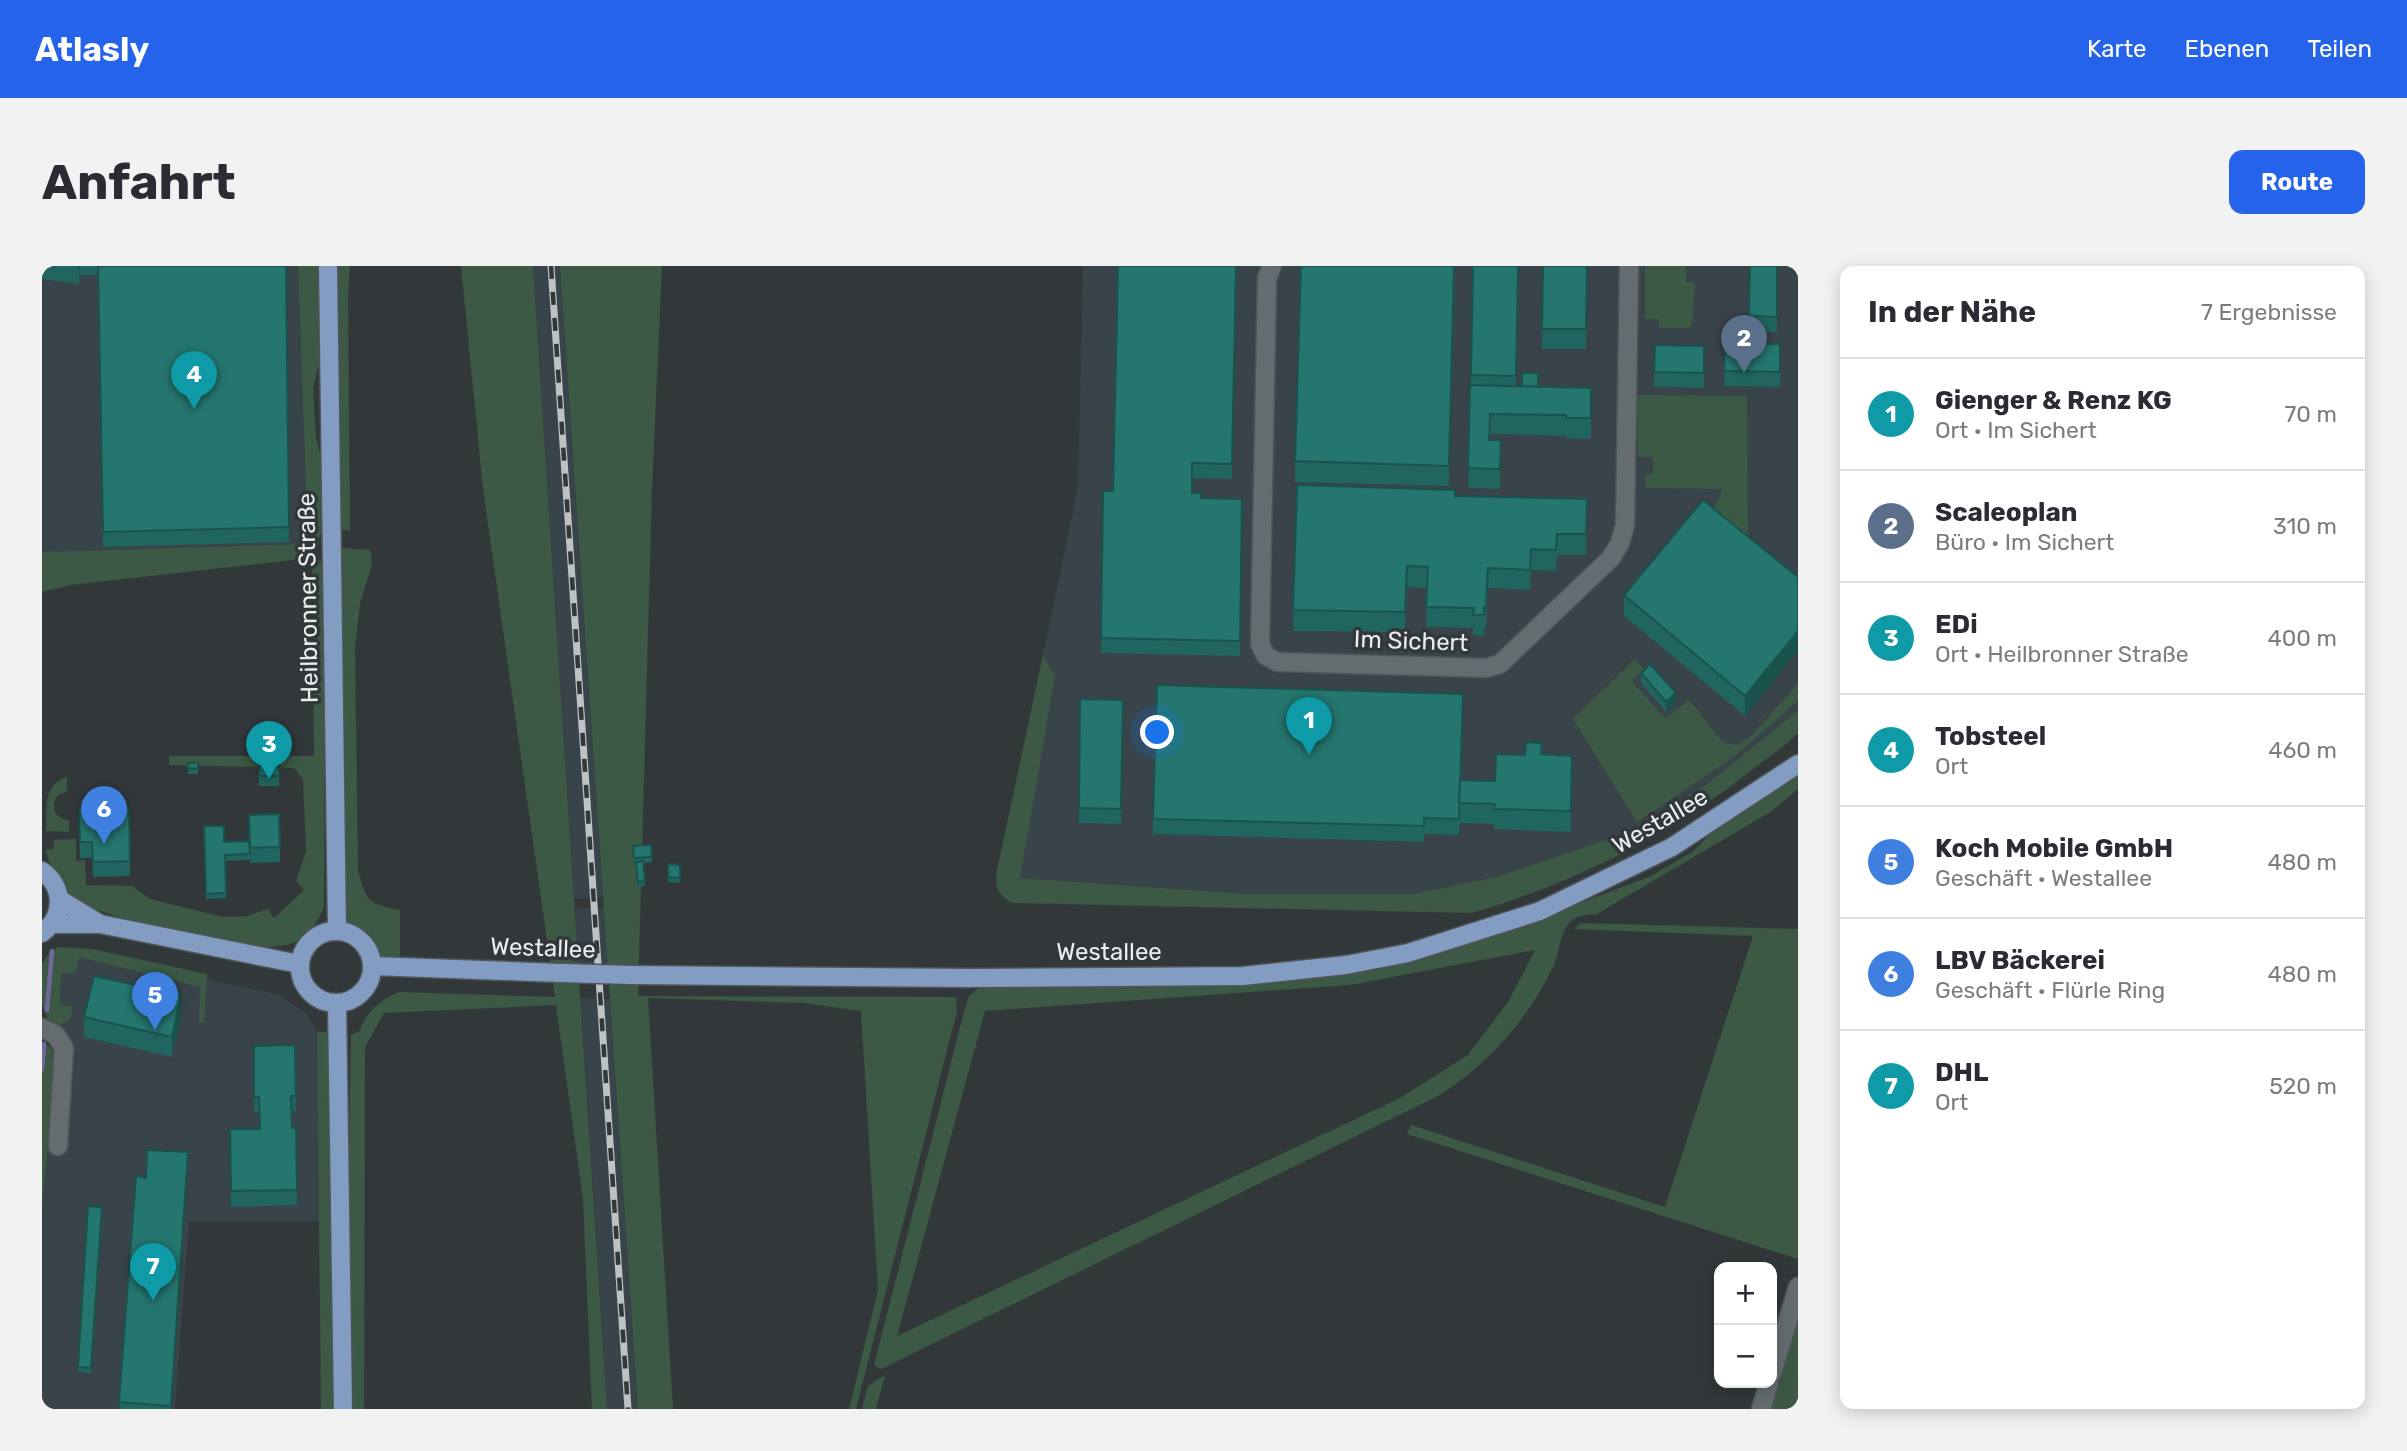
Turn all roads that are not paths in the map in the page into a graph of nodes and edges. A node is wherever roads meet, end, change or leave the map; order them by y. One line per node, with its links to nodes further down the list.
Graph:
1 (328, 266): 9 (main road, Heilbronner Straße)
2 (1272, 266): 3 (street, Im Sichert)
3 (1629, 266)
4 (1798, 764): 11 (main road, Westallee, bridge)
5 (42, 870): 6 (main road)
6 (60, 899): 7 (main road); 8 (main road)
7 (100, 924): 8 (main road); 10 (main road)
8 (47, 929)
9 (337, 930): 10 (main road); 11 (main road)
10 (299, 964): 12 (main road)
11 (373, 967): 12 (main road)
12 (337, 1004): 18 (main road)
13 (42, 1028): 14 (street)
14 (58, 1146)
15 (1798, 1287): 16 (street)
16 (1777, 1356)
17 (1767, 1388): 19 (street)
18 (342, 1409)
19 (1761, 1409)

